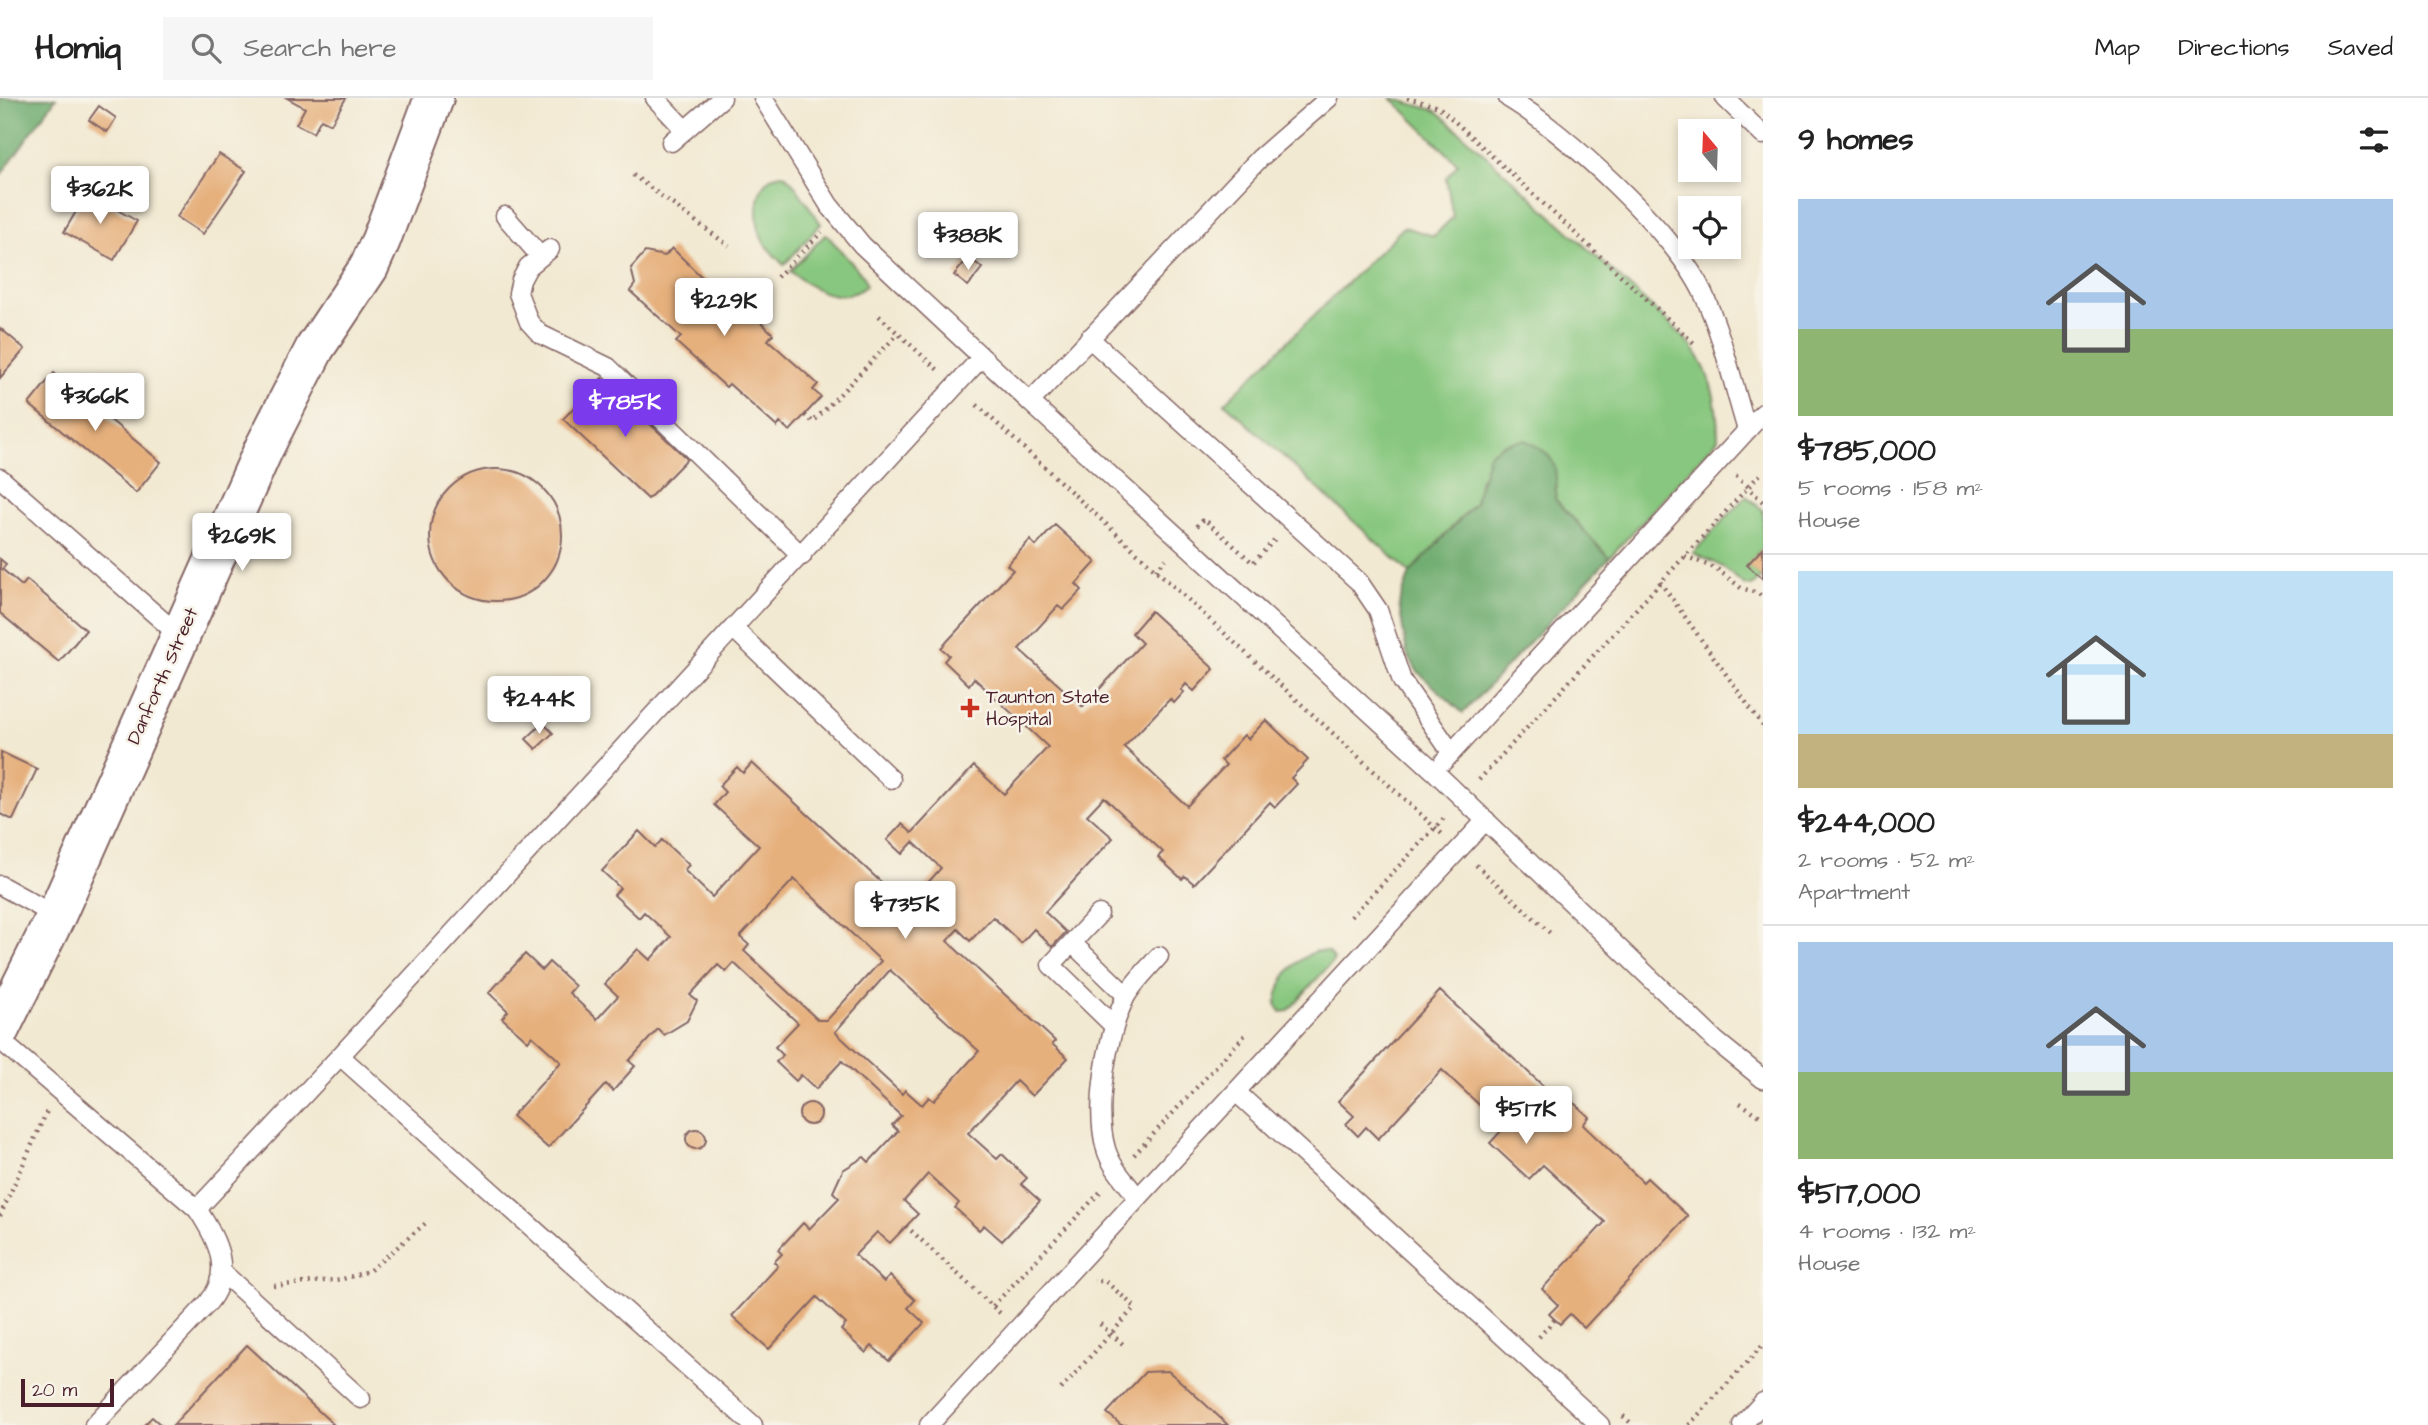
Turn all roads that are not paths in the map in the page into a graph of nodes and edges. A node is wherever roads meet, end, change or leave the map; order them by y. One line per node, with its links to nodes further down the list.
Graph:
1 (434, 98): 20 (street, Danforth Street)
2 (655, 98): 8 (lane)
3 (722, 98): 8 (lane)
4 (763, 98): 13 (lane)
5 (1329, 98): 12 (lane)
6 (1508, 98): 16 (lane)
7 (1725, 98): 9 (lane)
8 (685, 130): 10 (lane)
9 (1763, 135)
10 (671, 142)
11 (505, 216): 18 (lane)
12 (1089, 338): 14 (lane); 21 (lane)
13 (981, 358): 14 (lane); 18 (lane)
14 (1030, 401): 22 (lane)
15 (1763, 413): 16 (lane)
16 (1747, 430): 21 (lane)
17 (0, 478): 20 (lane)
18 (802, 556): 19 (lane)
19 (734, 629): 23 (lane); 34 (lane)
20 (181, 637): 27 (street, Danforth Street)
21 (1451, 752): 22 (lane)
22 (1434, 771): 24 (lane)
23 (891, 779)
24 (1486, 820): 35 (lane); 36 (lane)
25 (0, 885): 27 (lane)
26 (1099, 914): 28 (lane)
27 (57, 916): 32 (street, Danforth Street)
28 (1072, 943): 30 (lane); 31 (lane)
29 (1159, 956): 30 (lane)
30 (1126, 995): 31 (lane)
31 (1114, 1027): 37 (lane)
32 (0, 1028)
33 (0, 1040): 38 (lane)
34 (340, 1056): 38 (lane); 43 (lane)
35 (1763, 1079)
36 (1236, 1092): 37 (lane); 45 (lane)
37 (1138, 1198): 44 (lane)
38 (197, 1209): 39 (lane)
39 (222, 1272): 40 (lane); 42 (lane)
40 (360, 1399)
41 (1763, 1402): 46 (lane)
42 (93, 1425)
43 (753, 1425)
44 (929, 1425)
45 (1600, 1425)
46 (1742, 1425)

